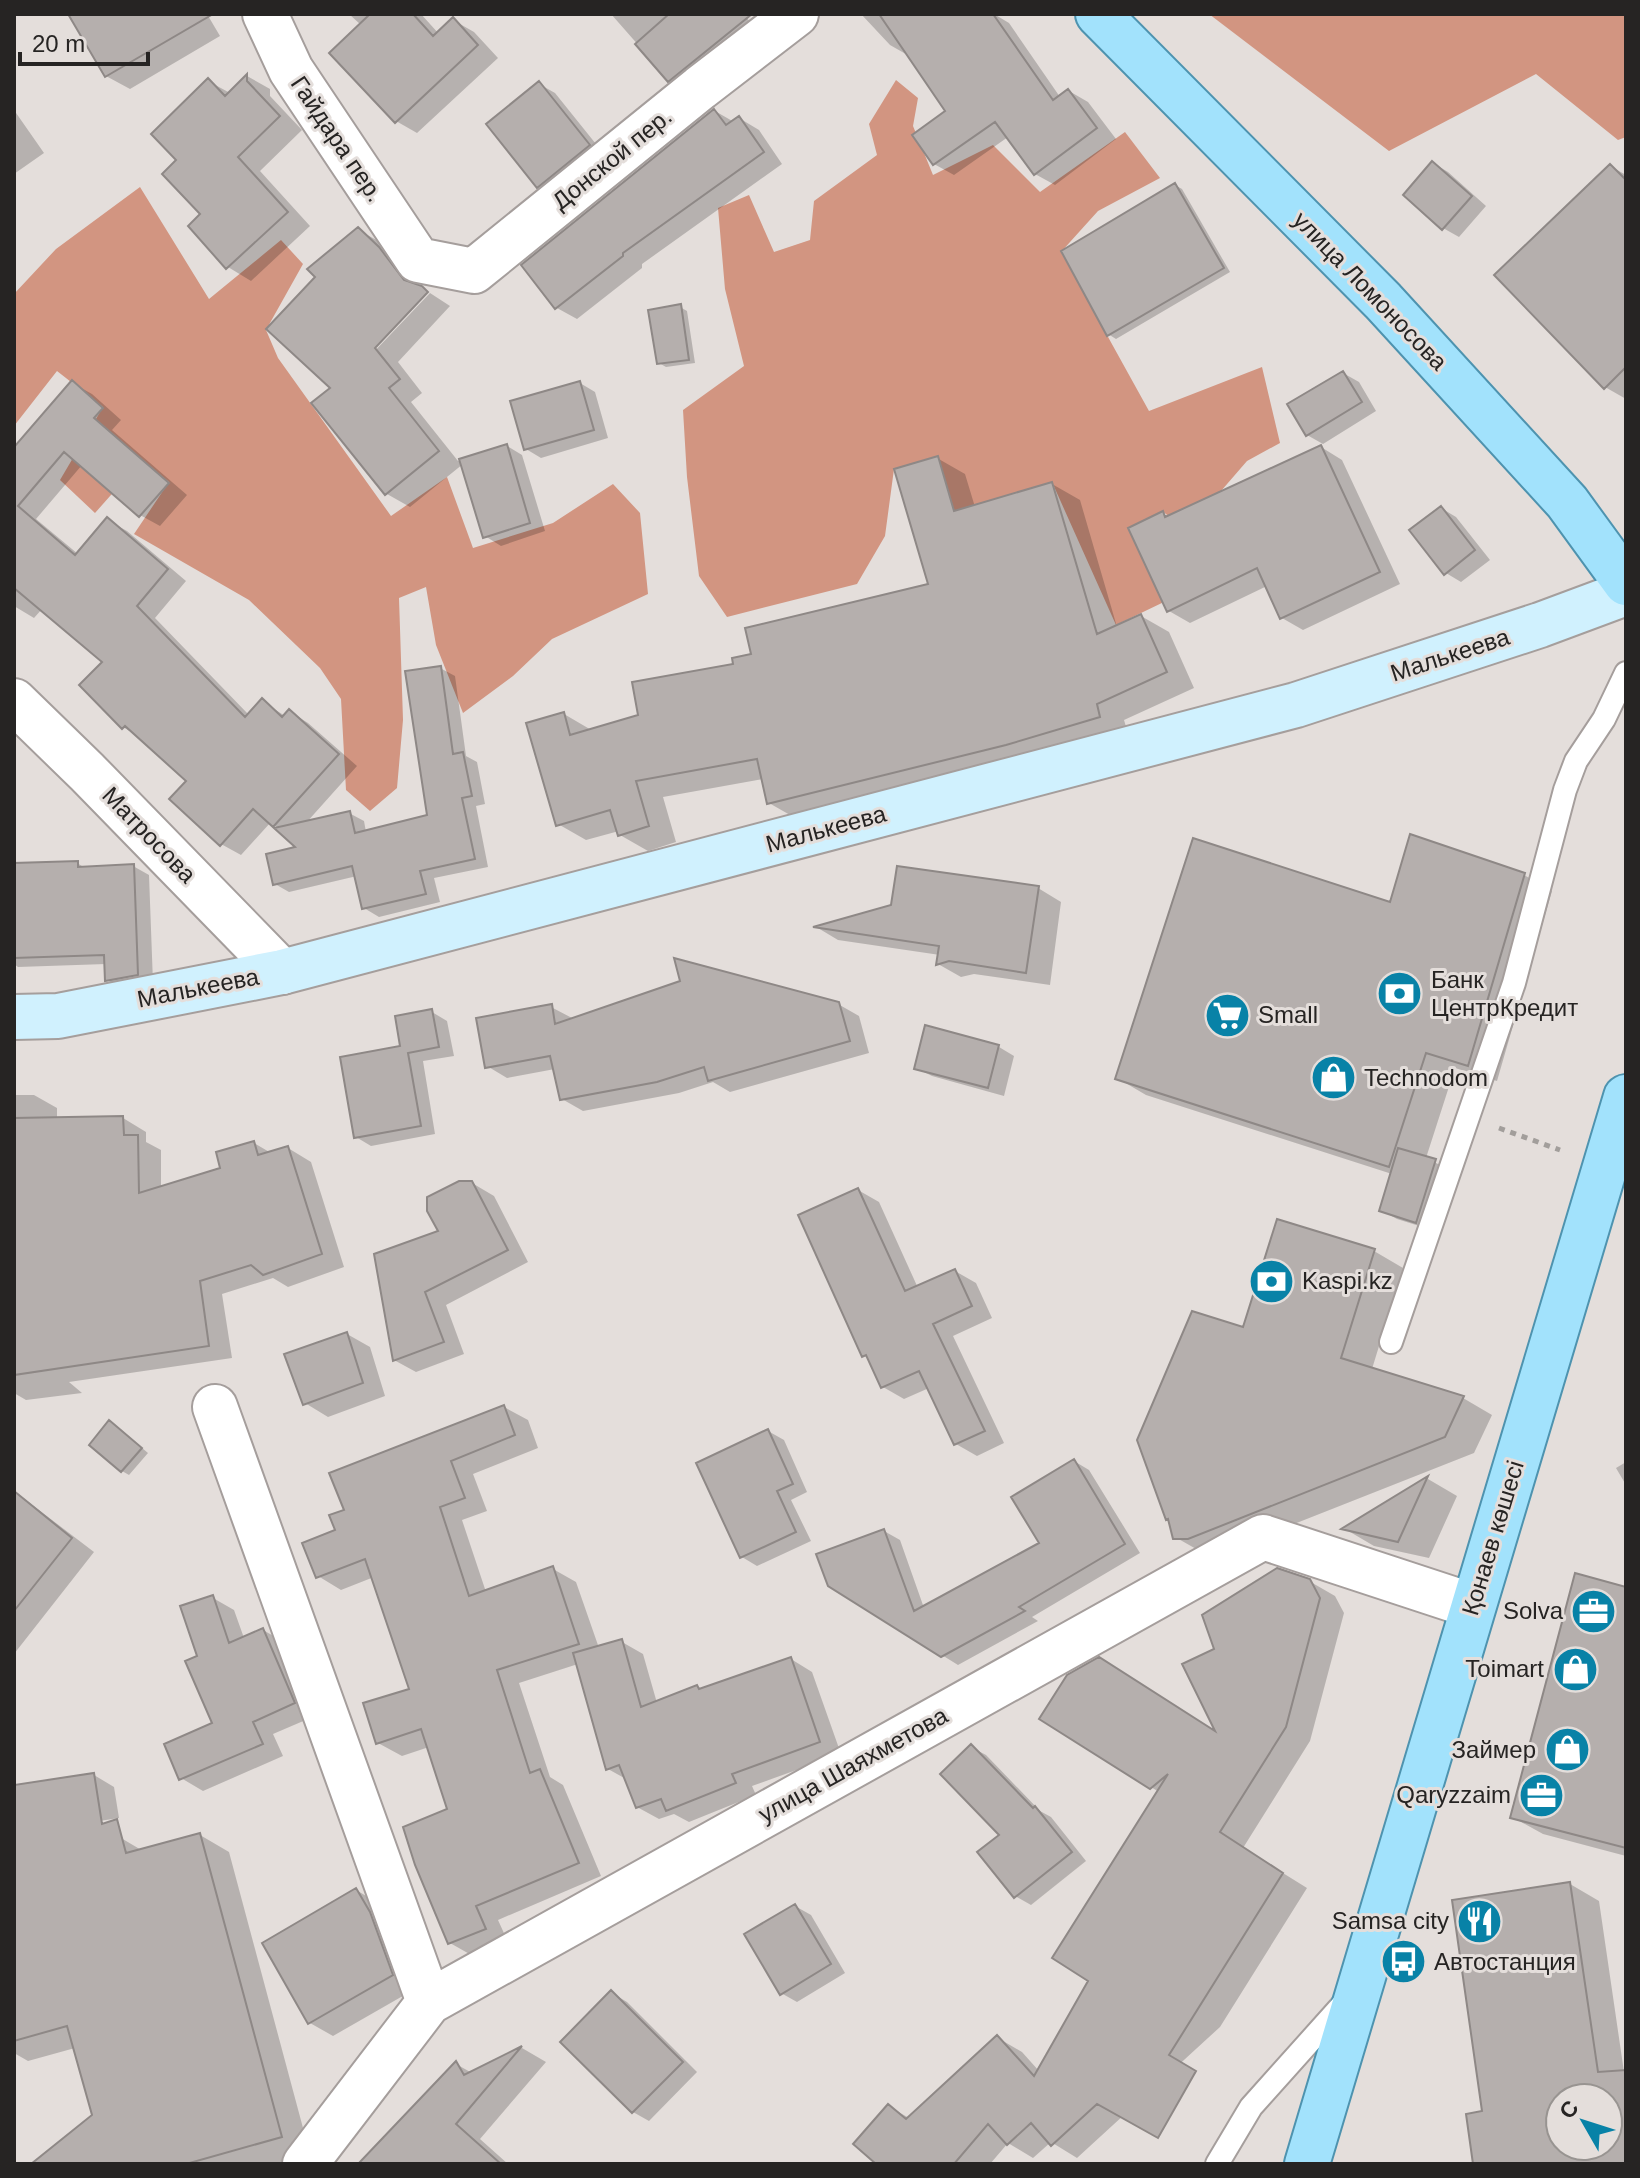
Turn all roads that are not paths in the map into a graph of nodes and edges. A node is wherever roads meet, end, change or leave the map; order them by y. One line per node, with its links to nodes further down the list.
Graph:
1 (265, 14): 4 (street, Гайдара пер.)
2 (796, 14): 4 (street, Донской пер.)
3 (1098, 14): 5 (main road, улица Ломоносова)
4 (418, 260)
5 (1626, 583)
6 (1626, 593): 9 (street, Малькеева)
7 (1626, 673): 12 (lane)
8 (14, 701): 9 (street, Матросова)
9 (282, 972): 10 (street, Малькеева)
10 (14, 1017)
11 (1626, 1097): 14 (main road, Қонаев көшесі)
12 (1391, 1342)
13 (215, 1407): 16 (street)
14 (1473, 1606): 15 (main road, Қонаев көшесі); 16 (street, улица Шаяхметова)
15 (1359, 1986): 18 (lane); 19 (main road, Қонаев көшесі)
16 (429, 2002): 17 (street, улица Шаяхметова)
17 (305, 2164)
18 (1217, 2164)
19 (1307, 2164)

